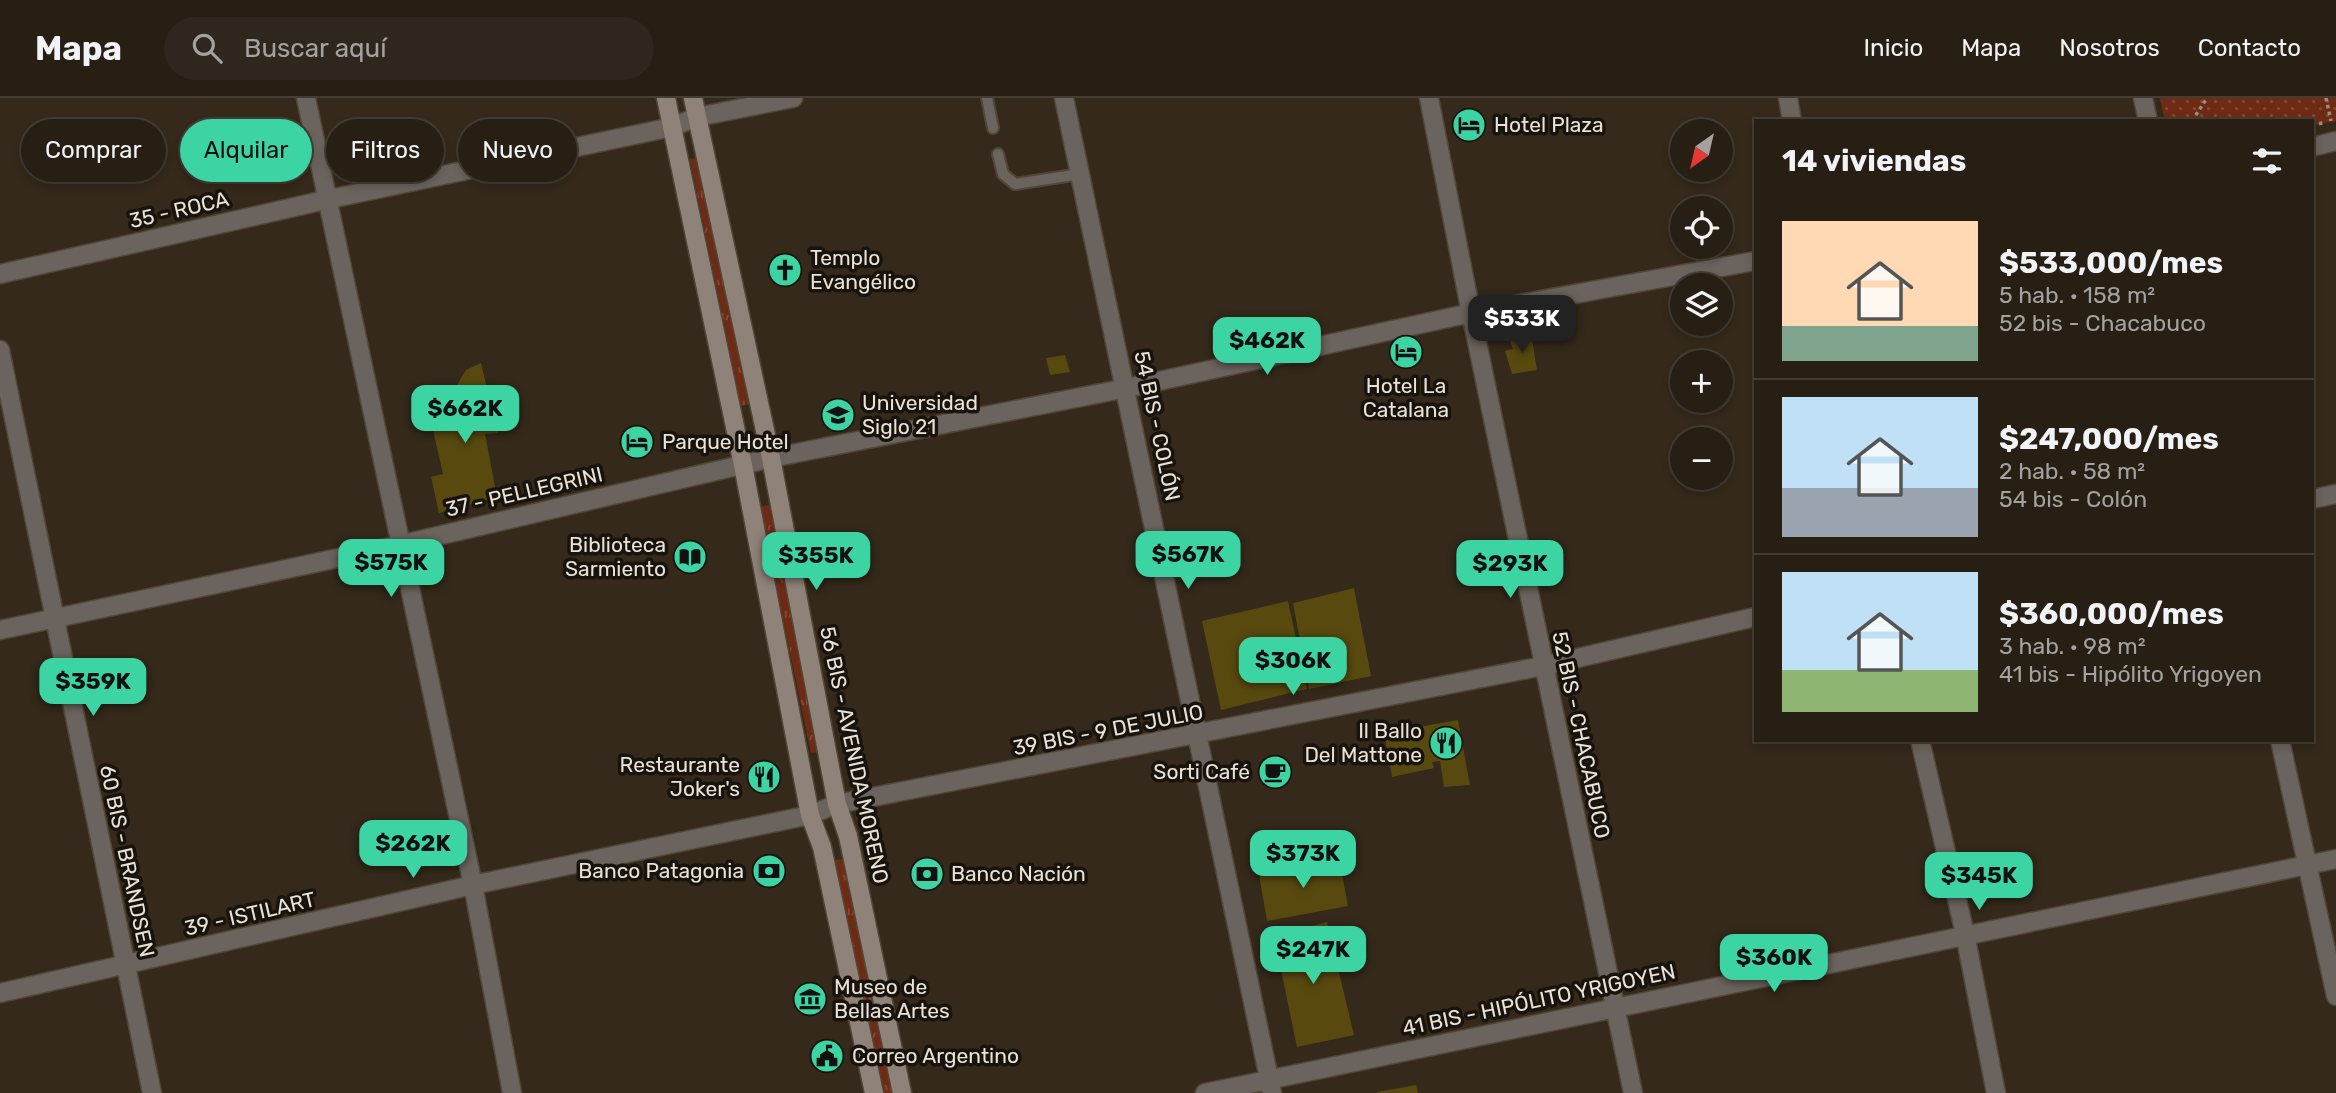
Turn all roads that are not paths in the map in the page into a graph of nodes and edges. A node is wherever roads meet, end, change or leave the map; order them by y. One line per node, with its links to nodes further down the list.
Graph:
1 (306, 98): 19 (street)
2 (666, 98): 13 (main road)
3 (693, 98): 10 (main road, 56 BIS - AVENIDA MORENO)
4 (793, 98): 10 (street, 35 - ROCA)
5 (987, 98): 14 (lane)
6 (1064, 98): 18 (street, 54 BIS - COLÓN)
7 (1429, 98): 22 (street, 52 BIS - CHACABUCO)
8 (1788, 98): 11 (street)
9 (2143, 98): 12 (street)
10 (697, 117): 13 (street, 35 - ROCA); 25 (main road, 56 BIS - AVENIDA MORENO)
11 (1793, 119)
12 (2148, 119)
13 (672, 127): 19 (street, 35 - ROCA); 26 (main road)
14 (993, 128)
15 (2336, 142): 16 (street)
16 (2314, 146)
17 (998, 154): 18 (lane)
18 (1080, 174): 24 (street, 54 BIS - COLÓN)
19 (325, 200): 21 (street, 35 - ROCA); 29 (street)
20 (1754, 261): 22 (street, 37 - PELLEGRINI)
21 (0, 274)
22 (1471, 313): 24 (street, 37 - PELLEGRINI); 33 (street, 52 BIS - CHACABUCO)
23 (0, 351): 31 (street, 60 BIS - BRANDSEN)
24 (1127, 388): 25 (street, 37 - PELLEGRINI); 34 (street, 54 BIS - COLÓN)
25 (771, 458): 26 (street, 37 - PELLEGRINI); 37 (main road, 56 BIS - AVENIDA MORENO)
26 (743, 465): 29 (street, 37 - PELLEGRINI); 38 (main road)
27 (2336, 494): 28 (street)
28 (2314, 499)
29 (398, 545): 31 (street, 37 - PELLEGRINI); 41 (street)
30 (1754, 617): 33 (street, 39 BIS - 9 DE JULIO)
31 (53, 620): 32 (street, 37 - PELLEGRINI); 43 (street, 60 BIS - BRANDSEN)
32 (0, 631)
33 (1543, 666): 34 (street, 39 BIS - 9 DE JULIO); 46 (street, 52 BIS - CHACABUCO)
34 (1198, 736): 37 (street, 39 BIS - 9 DE JULIO); 47 (street, 54 BIS - COLÓN)
35 (1920, 742): 42 (street)
36 (2280, 742): 40 (street)
37 (837, 804): 38 (street, 39 - ISTILART); 51 (main road, 56 BIS - AVENIDA MORENO)
38 (810, 814): 41 (street, 39 - ISTILART); 50 (main road)
39 (2336, 859): 40 (street, 41 BIS - HIPÓLITO YRIGOYEN)
40 (2308, 866): 42 (street, 41 BIS - HIPÓLITO YRIGOYEN); 45 (street)
41 (473, 886): 43 (street, 39 - ISTILART); 49 (street)
42 (1965, 934): 46 (street, 41 BIS - HIPÓLITO YRIGOYEN); 54 (street)
43 (127, 966): 44 (street, 39 - ISTILART); 48 (street, 60 BIS - BRANDSEN)
44 (0, 993)
45 (2336, 996)
46 (1615, 1007): 47 (street, 41 BIS - HIPÓLITO YRIGOYEN); 53 (street, 52 BIS - CHACABUCO)
47 (1271, 1086): 52 (street, 41 BIS - HIPÓLITO YRIGOYEN)
48 (152, 1093)
49 (512, 1093)
50 (874, 1093)
51 (902, 1093)
52 (1205, 1093)
53 (1633, 1093)
54 (1996, 1093)

